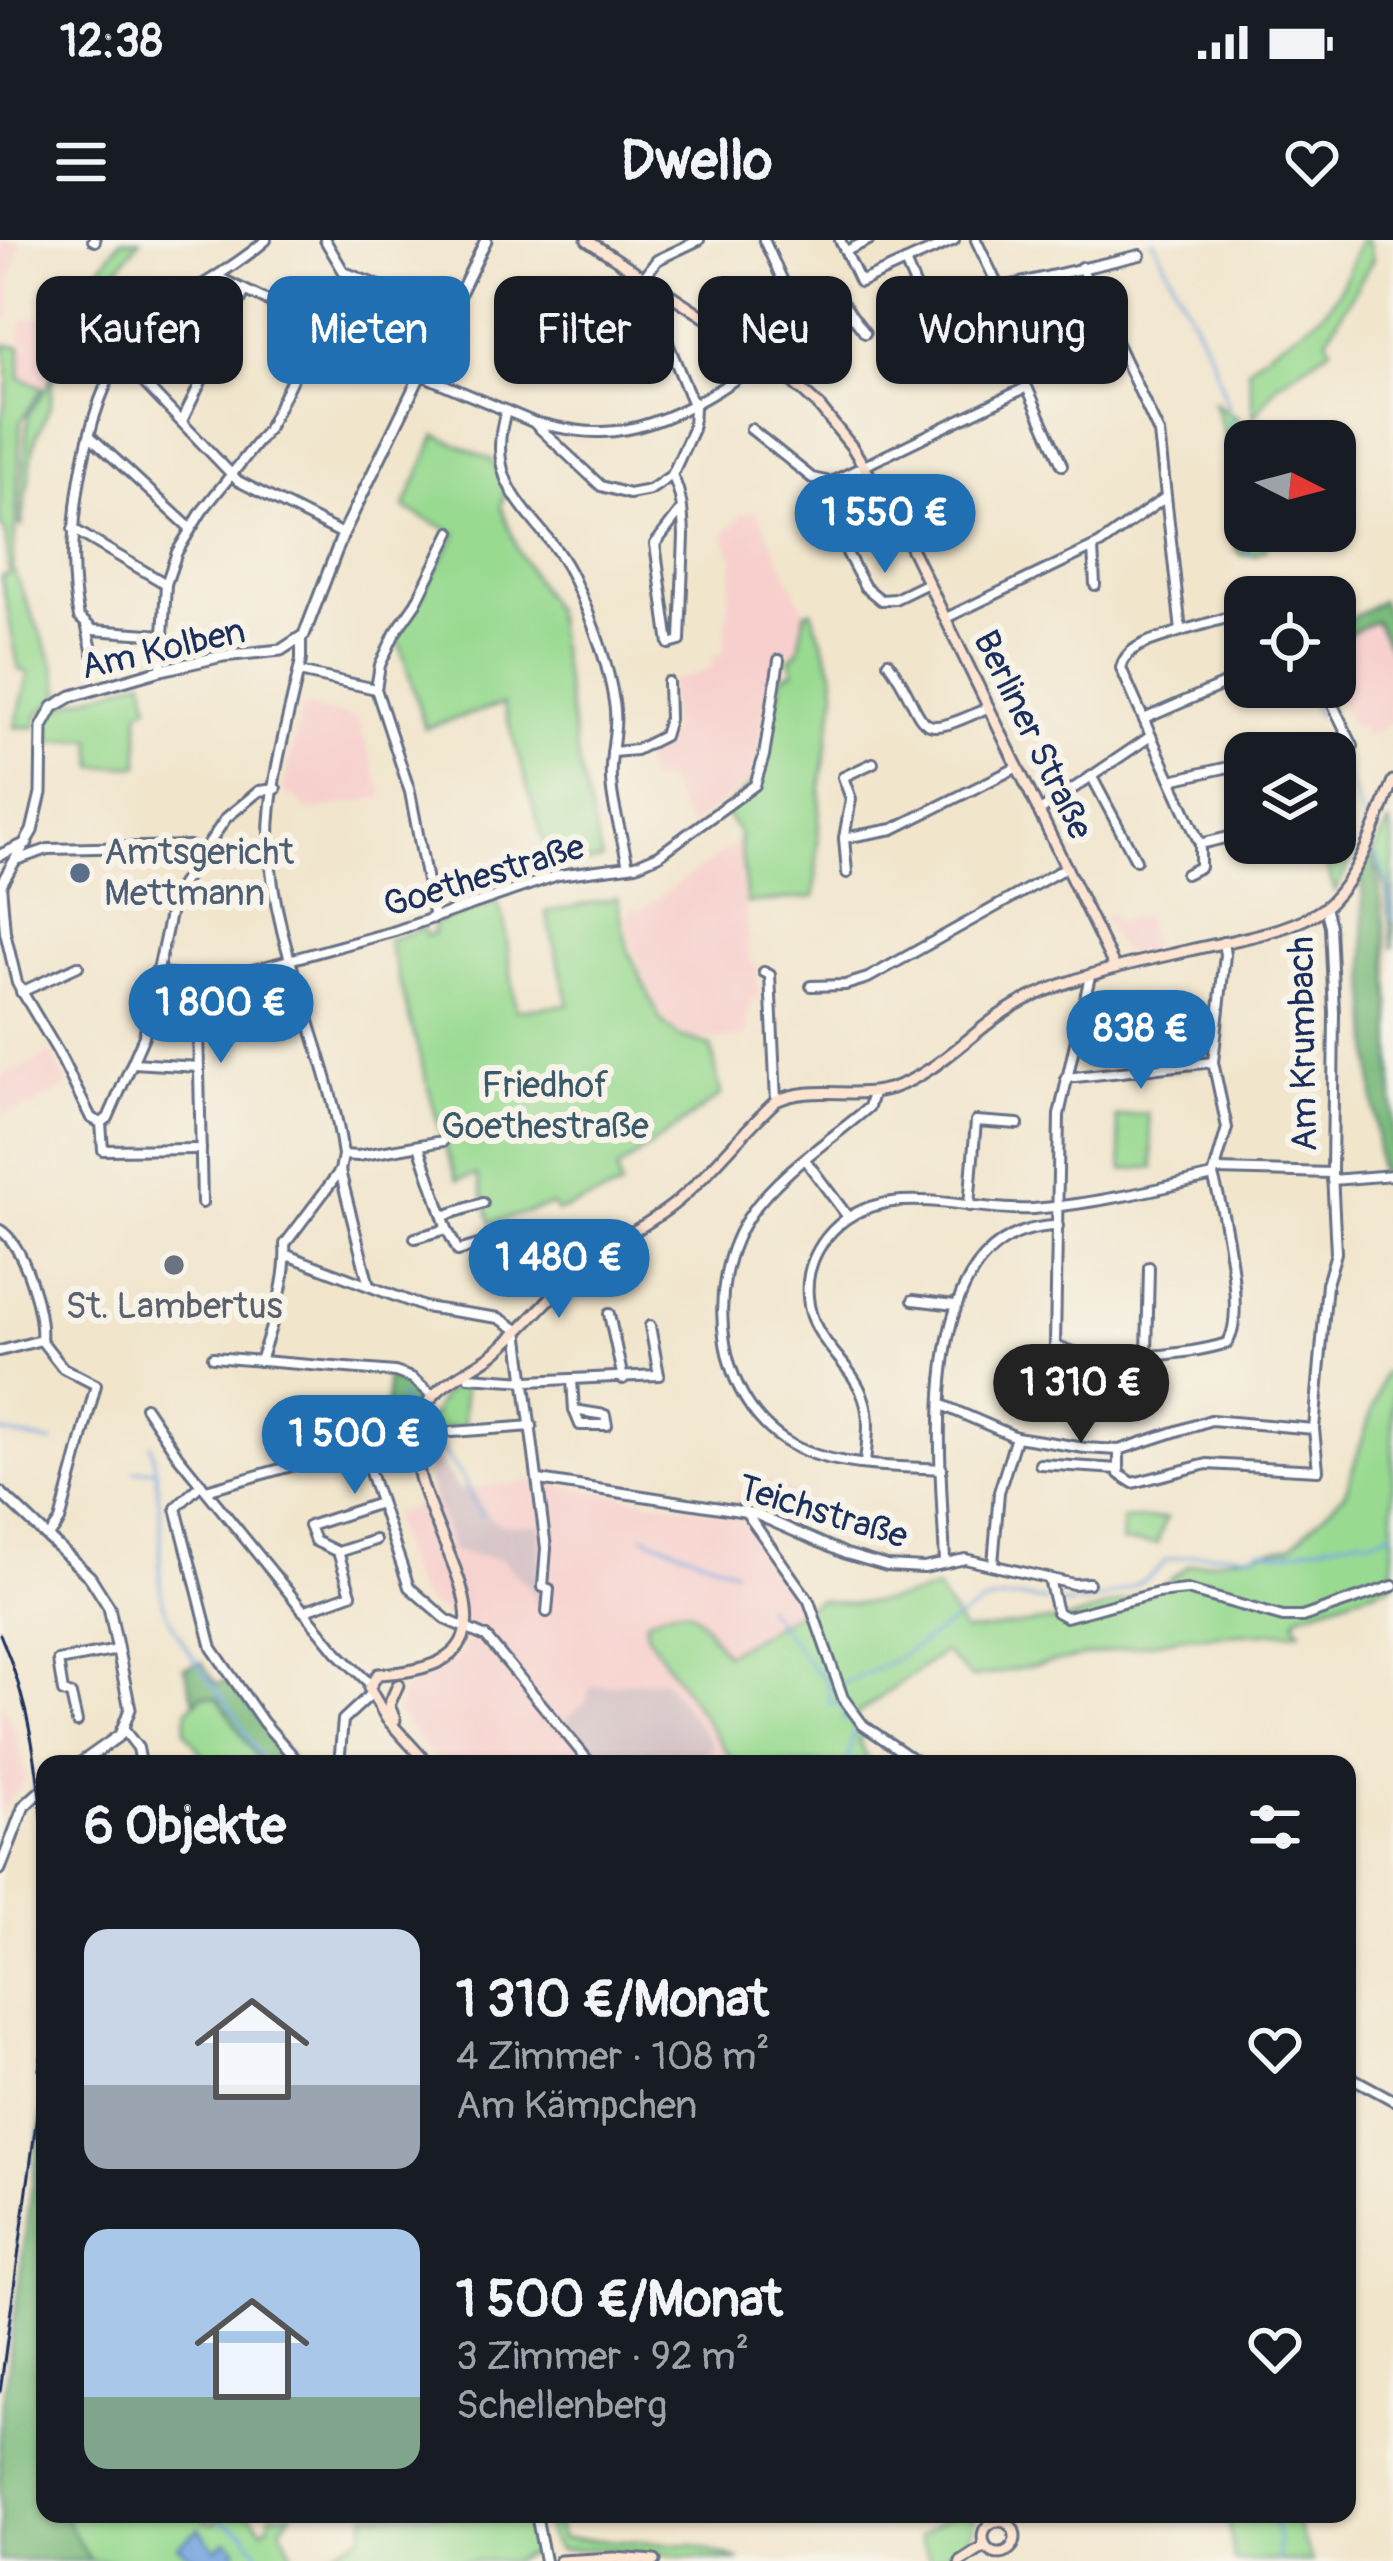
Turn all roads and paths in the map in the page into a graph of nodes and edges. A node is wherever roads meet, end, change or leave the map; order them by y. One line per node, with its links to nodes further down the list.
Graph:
1 (266, 240): 15 (street)
2 (326, 240): 16 (street)
3 (486, 240): 17 (street)
4 (587, 240): 18 (main road, Berliner Straße)
5 (699, 240): 18 (street)
6 (764, 240): 19 (street)
7 (840, 240): 11 (street)
8 (868, 240): 11 (street)
9 (954, 240): 13 (street)
10 (976, 240): 21 (street)
11 (846, 251): 13 (street)
12 (1140, 255): 14 (street)
13 (905, 262): 20 (street)
14 (1081, 267): 22 (street); 45 (street)
15 (221, 276)
16 (354, 276)
17 (467, 276)
18 (645, 276)
19 (781, 276)
20 (911, 276)
21 (993, 276)
22 (1046, 276)
23 (245, 291): 24 (street); 37 (street)
24 (267, 302)
25 (852, 316): 26 (street)
26 (865, 333)
27 (674, 358): 35 (street)
28 (109, 384): 40 (street)
29 (146, 384): 37 (street)
30 (290, 384): 43 (street)
31 (413, 384): 50 (street)
32 (442, 384): 36 (street)
33 (726, 384): 35 (street)
34 (795, 384): 42 (main road, Berliner Straße)
35 (694, 407): 38 (street); 44 (street)
36 (506, 411): 38 (street); 73 (street)
37 (182, 421): 43 (street)
38 (533, 422): 44 (street)
39 (751, 430): 42 (street)
40 (90, 436): 47 (street); 48 (street)
41 (1062, 465): 42 (street)
42 (867, 468): 54 (main road, Berliner Straße)
43 (232, 473): 47 (street); 50 (street)
44 (672, 475): 46 (street)
45 (1166, 496): 51 (street); 59 (street)
46 (682, 508): 46 (street)
47 (190, 528): 53 (street)
48 (73, 529): 53 (street); 58 (street)
49 (451, 532): 69 (street)
50 (343, 534): 61 (street)
51 (1093, 548): 55 (street); 56 (street)
52 (848, 553): 54 (street)
53 (166, 584): 60 (street)
54 (928, 584): 56 (main road, Berliner Straße)
55 (1095, 585)
56 (946, 618): 70 (main road, Berliner Straße)
57 (1224, 619): 59 (street)
58 (87, 628): 60 (street); 62 (street)
59 (1181, 631): 71 (street)
60 (163, 635): 65 (street)
61 (301, 639): 65 (street, Am Kolben); 66 (street)
62 (93, 654)
63 (778, 660): 91 (street, Goethestraße)
64 (888, 662): 70 (street)
65 (161, 670): 84 (street, Am Kolben)
66 (299, 672): 69 (street); 80 (street)
67 (668, 682): 73 (street)
68 (1224, 684): 71 (street)
69 (376, 688): 97 (street)
70 (989, 707): 75 (main road, Berliner Straße)
71 (1144, 718): 72 (street)
72 (1151, 736): 77 (street); 78 (street)
73 (613, 752): 91 (street)
74 (873, 763): 82 (street)
75 (1018, 767): 81 (main road, Berliner Straße); 82 (street)
76 (1224, 768): 78 (street)
77 (1092, 777): 81 (street); 90 (street)
78 (1172, 780): 85 (street)
79 (1393, 781): 96 (main road)
80 (276, 789): 87 (street); 101 (street)
81 (1040, 811): 92 (main road, Berliner Straße)
82 (844, 838): 93 (street)
83 (1224, 838): 85 (street)
84 (28, 841): 86 (street); 88 (street); 89 (street)
85 (1200, 844): 94 (street)
86 (48, 849): 87 (street); 89 (street)
87 (200, 851): 104 (street)
88 (0, 855)
89 (19, 859): 95 (street)
90 (1136, 860)
91 (628, 866): 97 (street, Goethestraße)
92 (1067, 867): 103 (main road, Berliner Straße); 108 (street)
93 (847, 873)
94 (1186, 874)
95 (0, 883): 99 (street)
96 (1325, 907): 100 (main road); 126 (street, Am Krumbach)
97 (434, 918): 101 (street, Goethestraße)
98 (0, 919): 99 (street)
99 (5, 932): 109 (street)
100 (1223, 942): 103 (main road); 110 (street)
101 (292, 960): 107 (street, Goethestraße); 121 (street)
102 (78, 966): 109 (street)
103 (1115, 968): 106 (main road)
104 (156, 971): 107 (street, Goethestraße); 111 (street)
105 (764, 973): 115 (street)
106 (1090, 976): 113 (street); 114 (main road)
107 (197, 983): 112 (street)
108 (811, 986)
109 (20, 992): 116 (street)
110 (1213, 1062): 113 (street); 124 (street)
111 (133, 1063): 112 (street); 116 (street)
112 (199, 1067): 120 (street)
113 (1066, 1078): 130 (street)
114 (873, 1093): 115 (main road); 122 (street)
115 (776, 1101): 147 (main road)
116 (101, 1123): 120 (street)
117 (1018, 1124): 129 (street)
118 (443, 1141): 119 (street)
119 (419, 1146): 121 (street); 132 (street)
120 (201, 1149): 127 (street)
121 (343, 1155): 123 (street)
122 (806, 1161): 133 (street); 168 (street)
123 (340, 1171): 140 (street); 142 (street)
124 (1214, 1173): 126 (street); 130 (street); 150 (street)
125 (1393, 1175): 126 (street)
126 (1332, 1176): 162 (street, Am Krumbach)
127 (202, 1203)
128 (483, 1203): 132 (street)
129 (969, 1206): 131 (street); 133 (street)
130 (1058, 1207): 131 (street); 134 (street)
131 (1027, 1209): 135 (street)
132 (443, 1216): 136 (street)
133 (848, 1217): 168 (street)
134 (1058, 1226): 135 (street); 150 (street)
135 (1028, 1227): 144 (street)
136 (447, 1229): 138 (street); 139 (street)
137 (0, 1230): 148 (street)
138 (415, 1238)
139 (498, 1239)
140 (287, 1255): 142 (street); 152 (street)
141 (1149, 1267): 150 (street)
142 (368, 1284): 147 (street)
143 (913, 1300): 144 (street)
144 (956, 1306): 158 (street)
145 (609, 1314): 154 (street)
146 (650, 1326): 154 (street)
147 (518, 1330): 156 (street); 157 (main road)
148 (41, 1340): 149 (street); 177 (street)
149 (0, 1351)
150 (1147, 1354)
151 (213, 1357): 152 (street)
152 (260, 1361): 157 (street)
153 (469, 1377): 156 (street)
154 (623, 1379): 155 (street)
155 (572, 1380): 156 (street); 160 (street)
156 (527, 1382): 161 (street)
157 (432, 1395): 187 (main road)
158 (942, 1405): 164 (street); 170 (street)
159 (145, 1407): 173 (street)
160 (574, 1410)
161 (532, 1426): 163 (street); 172 (street)
162 (1314, 1430): 167 (street); 171 (street, Am Krumbach)
163 (452, 1432)
164 (1016, 1437): 167 (street); 181 (street)
165 (387, 1439): 166 (street)
166 (361, 1446): 173 (street); 175 (street)
167 (1118, 1450): 171 (street)
168 (866, 1463): 170 (street)
169 (1040, 1464): 171 (street)
170 (942, 1469): 180 (street)
171 (1119, 1469)
172 (539, 1480): 176 (street, Teichstraße); 186 (street)
173 (203, 1487): 185 (street); 195 (street)
174 (0, 1492): 177 (street)
175 (380, 1503): 179 (street); 187 (street)
176 (745, 1511): 180 (street, Teichstraße); 199 (street)
177 (48, 1538): 188 (street)
178 (375, 1540): 179 (street)
179 (338, 1552): 185 (street)
180 (945, 1563): 181 (street, Teichstraße)
181 (992, 1564): 182 (street, Teichstraße)
182 (1049, 1579): 183 (street, Teichstraße); 184 (street)
183 (1089, 1583)
184 (1393, 1586)
185 (303, 1611): 190 (street)
186 (547, 1612)
187 (467, 1628): 189 (main road); 198 (street)
188 (118, 1650): 191 (street); 192 (street)
189 (395, 1681): 190 (main road); 190 (main road)
190 (377, 1691): 196 (street); 197 (main road)
191 (76, 1722)
192 (124, 1730): 193 (street); 194 (street)
193 (91, 1755)
194 (139, 1755)
195 (292, 1755)
196 (340, 1755)
197 (421, 1755)
198 (584, 1755)
199 (907, 1755)
200 (36, 1795): 201 (street)
201 (0, 1869)
202 (1356, 2080): 203 (street)
203 (1393, 2099)
204 (538, 2523): 209 (street)
205 (987, 2523): 207 (main road)
206 (1007, 2523): 208 (main road)
207 (985, 2545): 208 (main road); 212 (main road)
208 (1008, 2550): 213 (main road)
209 (545, 2561)
210 (560, 2561): 211 (main road)
211 (655, 2561)
212 (960, 2561)
213 (1015, 2561)

